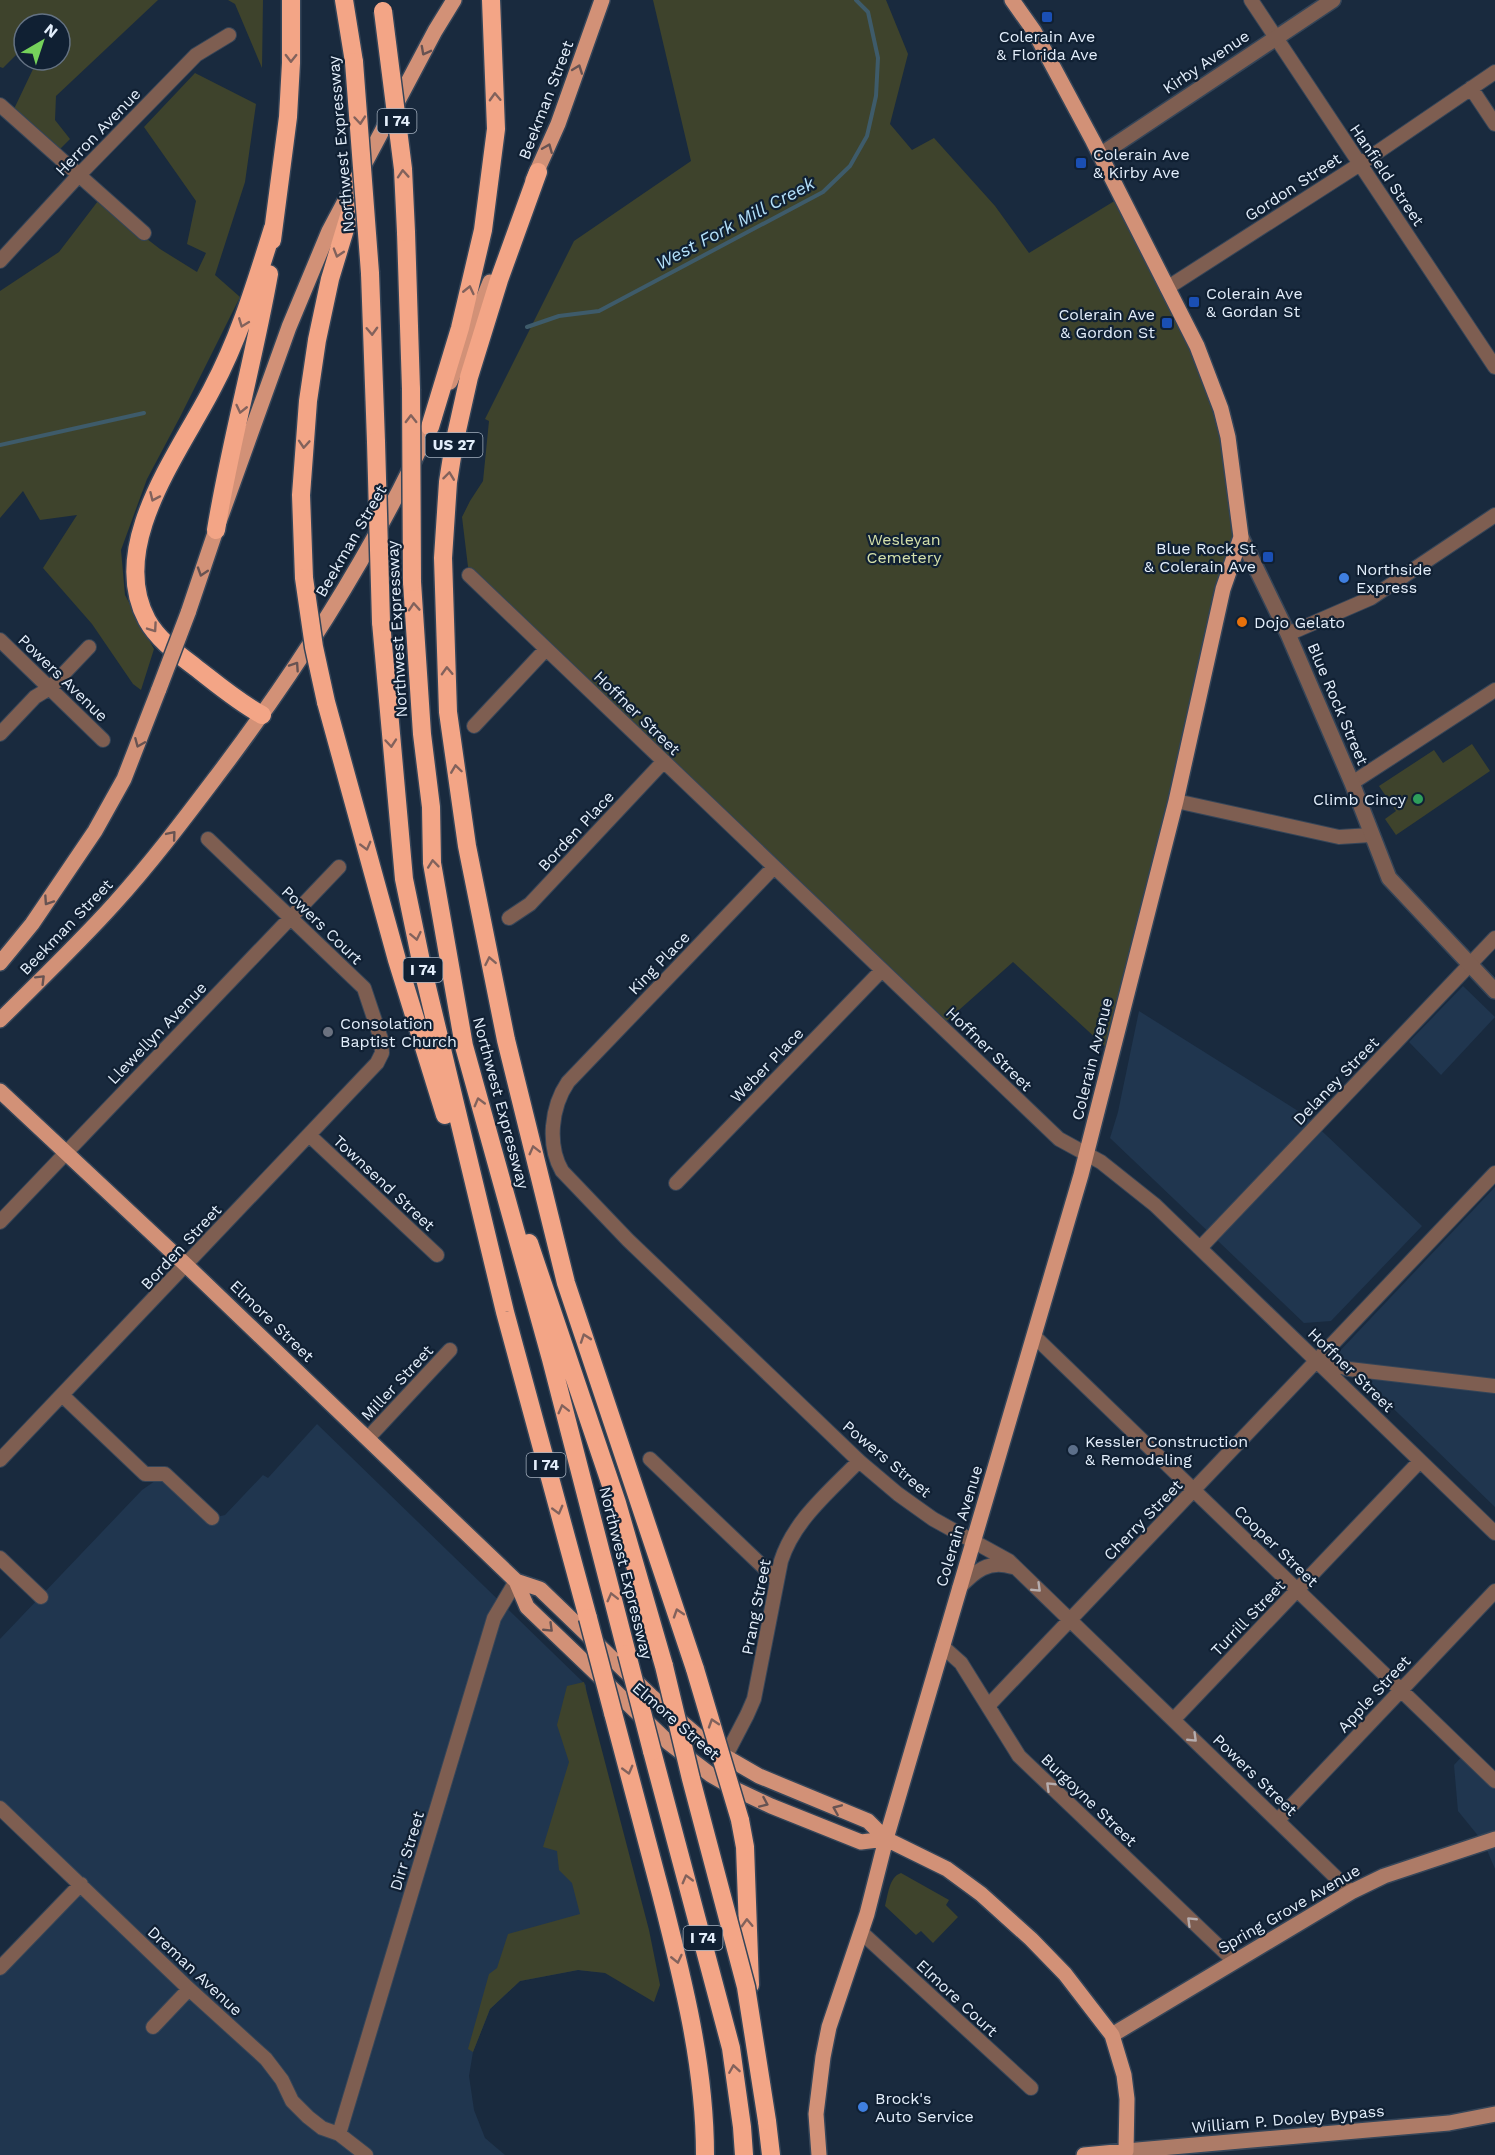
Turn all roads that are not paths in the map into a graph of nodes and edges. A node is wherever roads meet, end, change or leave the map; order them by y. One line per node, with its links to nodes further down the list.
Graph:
1 (291, 0): 21 (highway, one-way to 21)
2 (344, 0): 70 (highway, Northwest Expressway / I 74, one-way to 70, bridge)
3 (454, 0): 17 (main road, Beekman Street, one-way to 17)
4 (602, 0): 19 (main road, Beekman Street / US 27, one-way to 4)
5 (1012, 0): 16 (main road, Colerain Avenue)
6 (1251, 0): 11 (street, Hanfield Street)
7 (1333, 0): 11 (street, Kirby Avenue)
8 (381, 6): 64 (highway, Northwest Expressway / I 74, one-way to 8, bridge)
9 (491, 7): 27 (highway, one-way to 9)
10 (229, 35): 20 (street, Herron Avenue)
11 (1276, 38): 16 (street, Kirby Avenue); 18 (street, Hanfield Street)
12 (1495, 72): 13 (street, Gordon Street)
13 (1471, 88): 15 (street); 18 (street, Gordon Street)
14 (0, 105): 20 (street)
15 (1495, 124)
16 (1100, 155): 24 (main road, Colerain Avenue)
17 (367, 157): 29 (main road, Beekman Street); 70 (highway, one-way to 70, bridge)
18 (1360, 164): 24 (street, Gordon Street); 25 (street, Hanfield Street)
19 (538, 172): 27 (main road, Beekman Street); 75 (highway, US 27, one-way to 19)
20 (78, 176): 22 (street); 23 (street, Herron Avenue)
21 (273, 228): 29 (highway, one-way to 29); 38 (highway, one-way to 38)
22 (144, 233)
23 (0, 261)
24 (1167, 288): 30 (main road, Colerain Avenue)
25 (1489, 347): 26 (street, Hanfield Street)
26 (1495, 367)
27 (430, 427): 38 (main road, Beekman Street, one-way to 27)
28 (1495, 515): 32 (street)
29 (216, 530): 52 (main road, Beekman Street, one-way to 52, bridge)
30 (1241, 537): 32 (street, Blue Rock Street); 44 (main road, Colerain Avenue)
31 (470, 575): 35 (street, Hoffner Street)
32 (1288, 634): 43 (street, Blue Rock Street)
33 (0, 640): 36 (street, Powers Avenue)
34 (89, 648): 36 (street)
35 (546, 649): 39 (street); 42 (street, Hoffner Street)
36 (50, 688): 40 (street); 41 (street, Powers Avenue)
37 (1495, 690): 43 (street)
38 (262, 715): 56 (main road, Beekman Street, one-way to 38)
39 (474, 726)
40 (0, 734)
41 (104, 740)
42 (664, 761): 48 (street, Hoffner Street); 50 (street, Borden Place)
43 (1352, 783): 45 (street, Blue Rock Street)
44 (1176, 801): 45 (street); 62 (main road, Colerain Avenue)
45 (1371, 835): 53 (street, Blue Rock Street)
46 (208, 839): 49 (street, Powers Court)
47 (339, 867): 49 (street, Llewellyn Avenue)
48 (774, 867): 54 (street, Hoffner Street); 58 (street, King Place)
49 (290, 917): 57 (street, Powers Court); 61 (street, Llewellyn Avenue)
50 (509, 918)
51 (1495, 938): 53 (street, Delaney Street)
52 (0, 963)
53 (1470, 964): 55 (street, Blue Rock Street); 67 (street, Delaney Street)
54 (882, 969): 62 (street, Hoffner Street); 65 (street, Weber Place)
55 (1495, 991)
56 (0, 1020)
57 (382, 1053): 60 (street, Borden Street)
58 (567, 1082): 80 (street, Powers Street)
59 (0, 1090): 61 (main road, Elmore Street)
60 (309, 1134): 68 (street, Townsend Street); 69 (street, Borden Street)
61 (67, 1152): 66 (street, Llewellyn Avenue); 69 (main road, Elmore Street)
62 (1086, 1154): 67 (street, Hoffner Street); 71 (main road, Colerain Avenue)
63 (1495, 1173): 73 (street, Cherry Street)
64 (500, 1179): 94 (highway); 117 (highway, Northwest Expressway / I 74, one-way to 64, bridge)
65 (676, 1183)
66 (0, 1222)
67 (1201, 1247): 73 (street, Hoffner Street)
68 (437, 1255)
69 (186, 1265): 76 (street, Borden Street); 77 (main road, Elmore Street)
70 (505, 1312): 122 (highway, Northwest Expressway / I 74, one-way to 122, bridge)
71 (1034, 1336): 82 (street, Cooper Street); 85 (main road, Colerain Avenue)
72 (450, 1350): 77 (street, Miller Street)
73 (1318, 1360): 74 (street); 81 (street, Hoffner Street); 82 (street, Cherry Street)
74 (1495, 1386)
75 (604, 1394): 94 (highway); 117 (highway, one-way to 75, bridge)
76 (62, 1395): 79 (street, Borden Street); 83 (street)
77 (368, 1438): 88 (main road, Elmore Street)
78 (650, 1459): 89 (street)
79 (0, 1460)
80 (859, 1461): 85 (street, Powers Street); 89 (street, Prang Street)
81 (1420, 1461): 84 (street, Hoffner Street); 91 (street, Turrill Street)
82 (1194, 1490): 91 (street, Cooper Street); 95 (street, Cherry Street)
83 (212, 1518)
84 (1495, 1533)
85 (974, 1541): 87 (street, Powers Street); 90 (main road, Colerain Avenue)
86 (0, 1558): 93 (street)
87 (1019, 1571): 90 (street); 95 (street, Powers Street, one-way to 95)
88 (516, 1581): 100 (main road, Elmore Street); 101 (main road, Elmore Street, one-way to 101); 118 (street, Dirr Street)
89 (777, 1581): 100 (street, Prang Street)
90 (959, 1588): 96 (main road, Colerain Avenue)
91 (1298, 1590): 97 (street, Cooper Street); 99 (street, Turrill Street)
92 (1495, 1591): 97 (street, Apple Street)
93 (41, 1597)
94 (650, 1619): 124 (highway, bridge)
95 (1071, 1620): 98 (street, Cherry Street); 99 (street, Powers Street)
96 (942, 1646): 98 (street, Burgoyne Street); 105 (main road, Colerain Avenue)
97 (1401, 1690): 102 (street, Cooper Street); 104 (street, Apple Street)
98 (988, 1706): 110 (street, Burgoyne Street, one-way to 98)
99 (1174, 1719): 104 (street, Powers Street, one-way to 104)
100 (725, 1757): 101 (street, Prang Street); 105 (main road, Elmore Street, one-way to 100)
101 (714, 1777): 105 (main road, Elmore Street, one-way to 105)
102 (1495, 1781)
103 (0, 1808): 107 (street, Dreman Avenue)
104 (1278, 1820): 108 (street, Powers Street)
105 (886, 1839): 109 (main road, Colerain Avenue); 114 (main road, Elmore Street)
106 (1495, 1839): 108 (main road, Spring Grove Avenue)
107 (81, 1884): 111 (street); 112 (street, Dreman Avenue)
108 (1351, 1892): 110 (main road, Spring Grove Avenue)
109 (861, 1932): 115 (street, Elmore Court); 125 (main road, Colerain Avenue)
110 (1234, 1961): 114 (main road, Spring Grove Avenue)
111 (0, 1968)
112 (189, 1989): 113 (street); 118 (street, Dreman Avenue)
113 (153, 2027)
114 (1112, 2035): 120 (main road, Elmore Street)
115 (1031, 2088)
116 (1495, 2114): 119 (main road, William P. Dooley Bypass)
117 (742, 2127): 123 (highway, Northwest Expressway / I 74)
118 (339, 2134): 121 (street, Dreman Avenue)
119 (1181, 2150): 120 (main road, William P. Dooley Bypass)
120 (1127, 2153): 126 (main road, William P. Dooley Bypass)
121 (366, 2155)
122 (705, 2155)
123 (744, 2155)
124 (771, 2155)
125 (819, 2155)
126 (1084, 2155)

